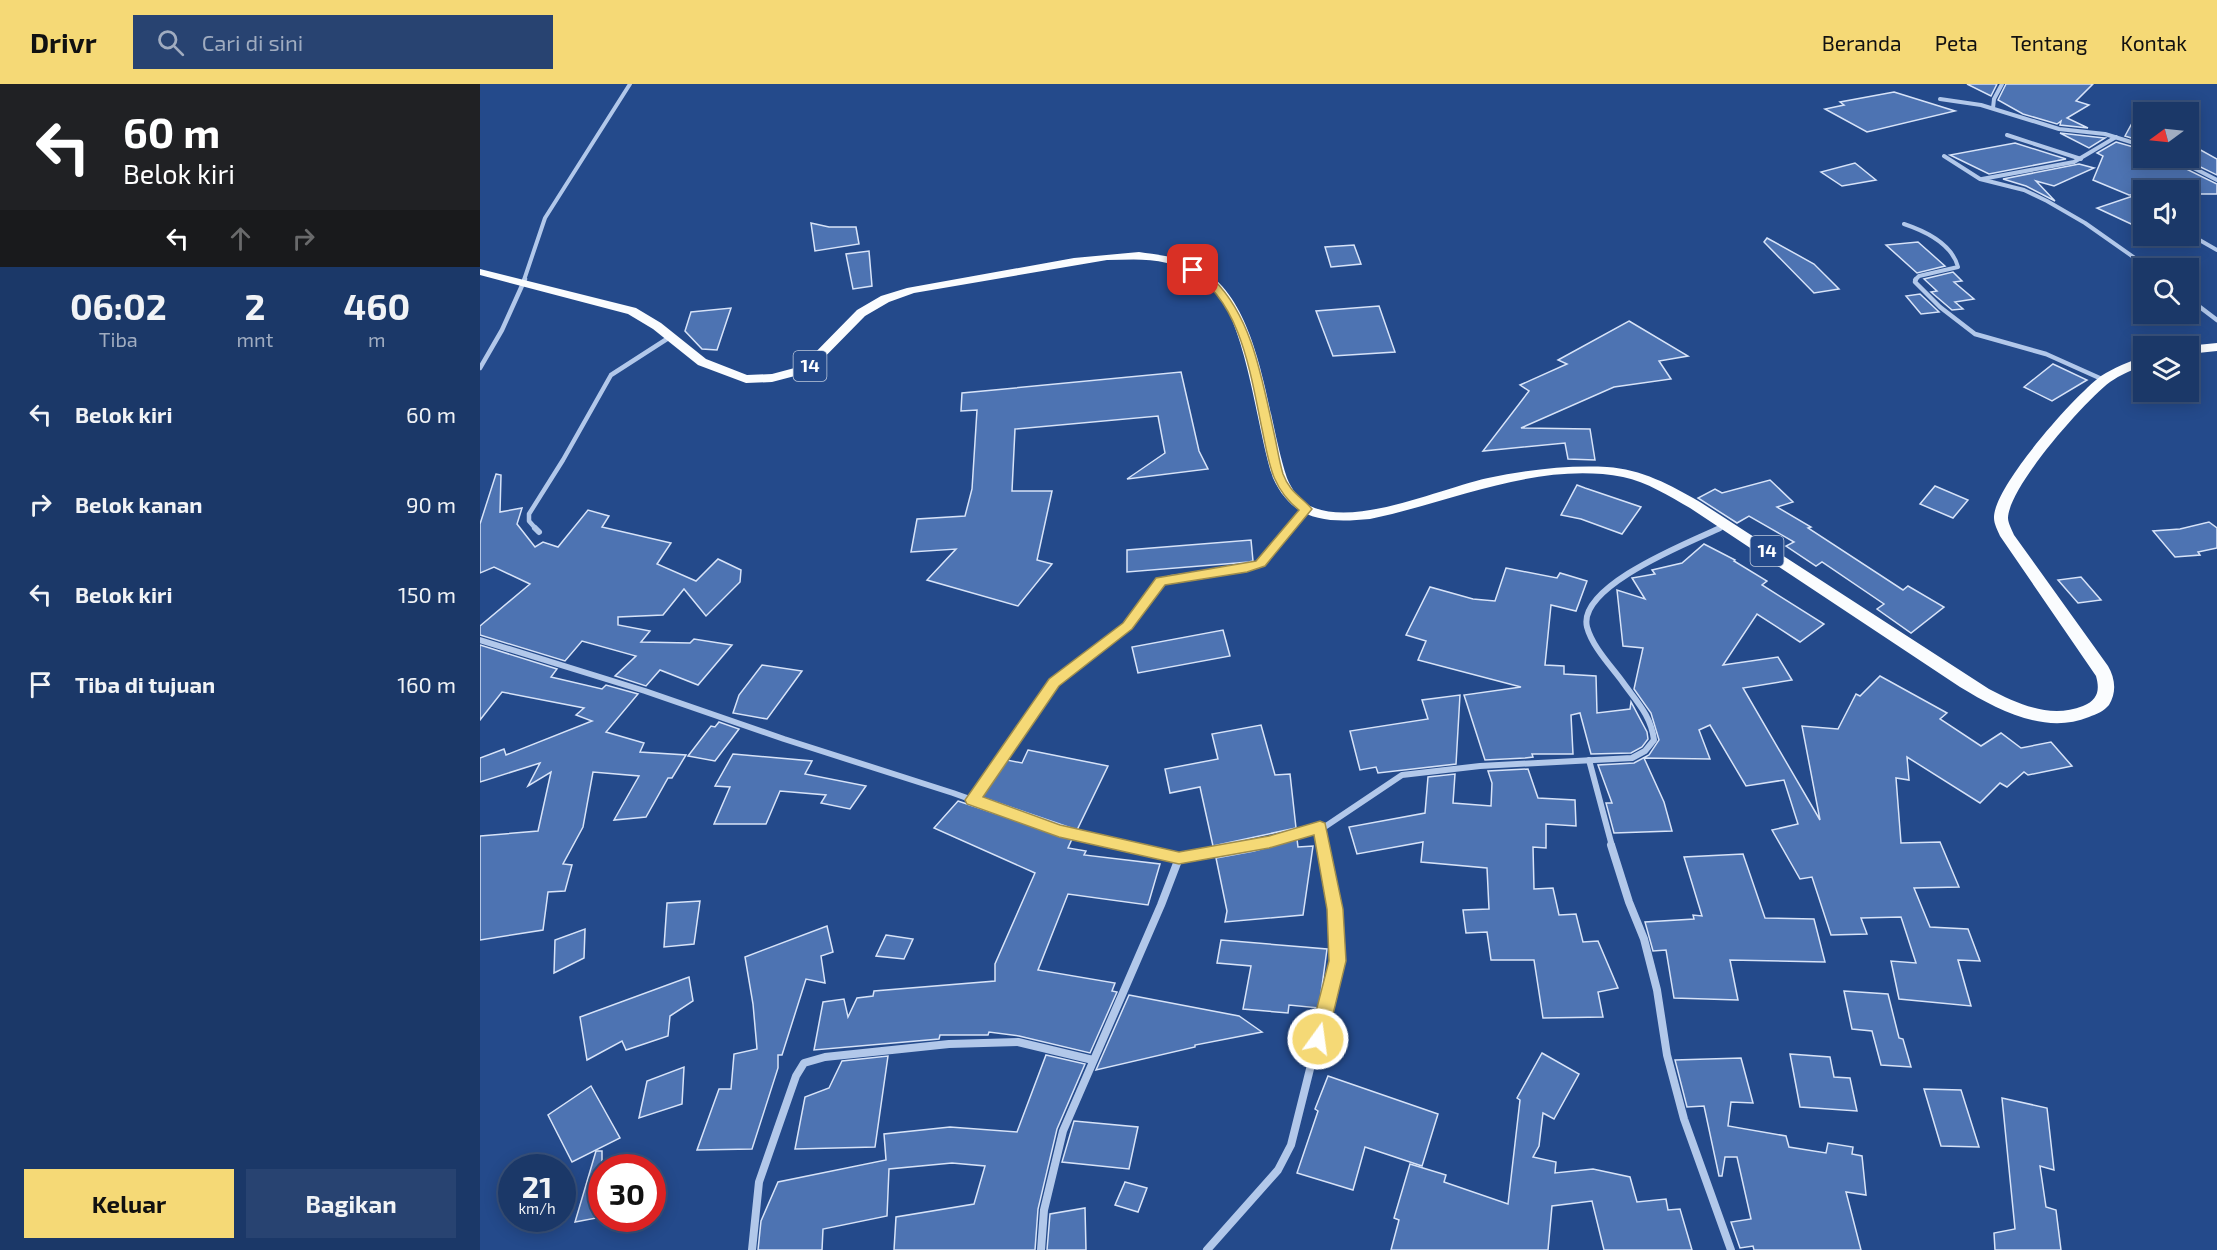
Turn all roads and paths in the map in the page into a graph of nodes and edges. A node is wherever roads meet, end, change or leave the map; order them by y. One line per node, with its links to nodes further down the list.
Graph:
1 (630, 84): 18 (street)
2 (2002, 84): 4 (street)
3 (1940, 99): 4 (street)
4 (1993, 108): 6 (street)
5 (2007, 135): 9 (street)
6 (2116, 137): 7 (street); 9 (street)
7 (2133, 142)
8 (1944, 156): 11 (street)
9 (2081, 159): 11 (street)
10 (2194, 168): 12 (street)
11 (1980, 179): 16 (street)
12 (2217, 180)
13 (1904, 224): 26 (street)
14 (2199, 240): 15 (street)
15 (2217, 250)
16 (2136, 258)
17 (480, 272): 18 (highway, 14)
18 (523, 283): 21 (highway, 14); 25 (street)
19 (2199, 306): 20 (street)
20 (2217, 320)
21 (670, 337): 27 (highway, 14); 29 (street)
22 (2217, 347): 23 (highway)
23 (2199, 349)
24 (2133, 365): 26 (highway, 14)
25 (480, 368)
26 (2105, 380): 28 (highway, 14)
27 (1306, 509): 28 (highway, 14); 32 (street)
28 (1725, 525): 31 (street)
29 (538, 532)
30 (480, 640): 32 (street)
31 (1589, 760): 33 (street); 39 (street)
32 (973, 800): 34 (street)
33 (1320, 827): 34 (street); 38 (street)
34 (1179, 858): 35 (street)
35 (1093, 1060): 36 (street); 37 (street)
36 (752, 1250)
37 (1041, 1250)
38 (1207, 1250)
39 (1731, 1250)

